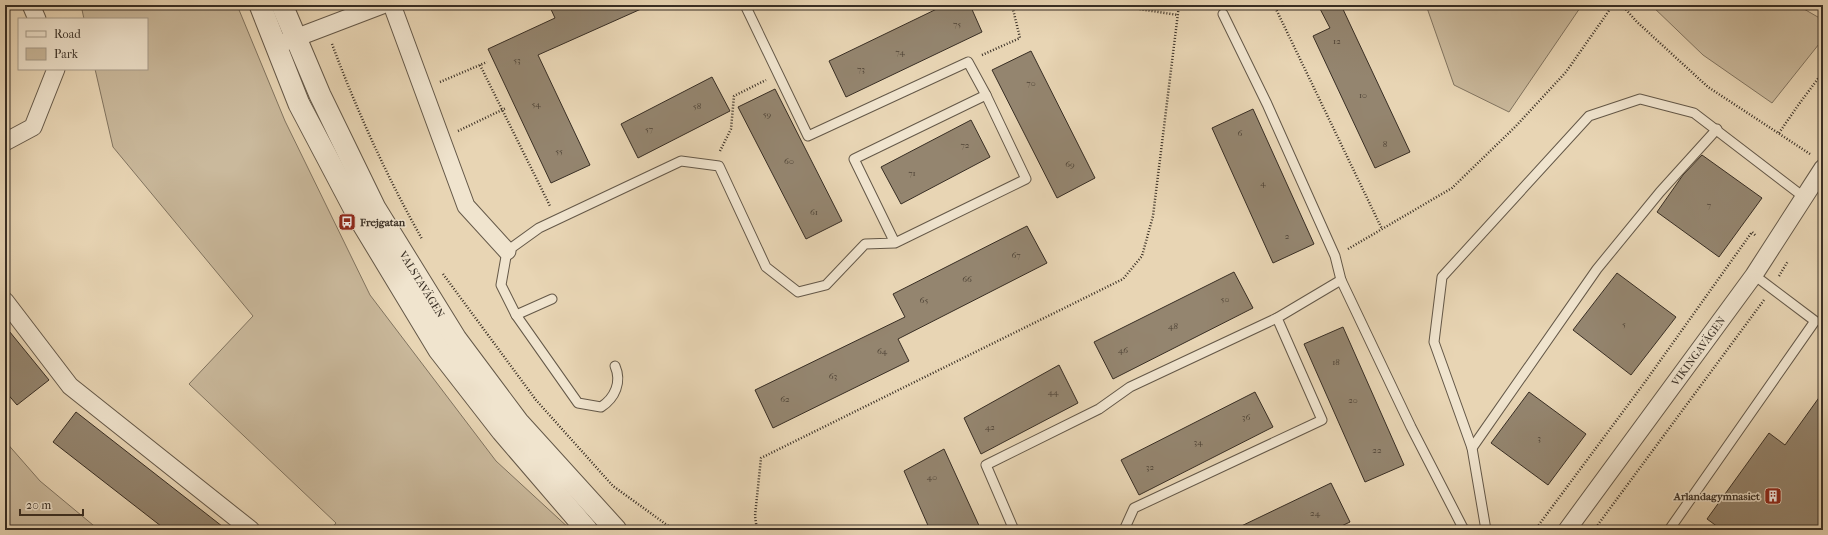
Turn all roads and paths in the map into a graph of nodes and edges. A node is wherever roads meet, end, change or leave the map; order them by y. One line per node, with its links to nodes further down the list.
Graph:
1 (31, 5): 15 (street)
2 (260, 5): 18 (street, VALSTAVÄGEN)
3 (282, 5): 17 (street, VALSTAVÄGEN)
4 (382, 5): 16 (street)
5 (392, 5): 25 (street)
6 (745, 5): 24 (lane)
7 (1012, 5): 20 (path)
8 (1113, 5): 14 (path)
9 (1179, 5): 14 (path)
10 (1274, 5): 37 (path)
11 (1613, 5): 37 (path)
12 (1622, 5): 30 (path)
13 (1223, 14): 42 (lane)
14 (1178, 15): 57 (path)
15 (37, 18)
16 (326, 27): 17 (street); 38 (path)
17 (295, 39): 18 (street); 55 (street, VALSTAVÄGEN)
18 (276, 46): 54 (street, VALSTAVÄGEN)
19 (486, 62): 21 (path)
20 (968, 62): 24 (lane); 26 (lane)
21 (480, 65): 25 (path); 28 (path)
22 (56, 70): 32 (street)
23 (1823, 72): 30 (path)
24 (778, 73): 34 (path)
25 (423, 89): 31 (street)
26 (986, 95): 39 (lane); 39 (lane)
27 (506, 108): 28 (path)
28 (502, 110): 31 (path); 36 (path)
29 (1717, 130): 35 (lane); 52 (lane); 52 (lane)
30 (1779, 133): 33 (path)
31 (441, 138): 41 (street)
32 (5, 142)
33 (1819, 163): 35 (street, VIKINGAVÄGEN)
34 (712, 166): 36 (lane); 39 (lane)
35 (1805, 198): 40 (street, VIKINGAVÄGEN)
36 (557, 220): 41 (lane)
37 (1382, 229): 42 (path)
38 (423, 242)
39 (896, 244)
40 (1771, 249): 43 (path); 45 (street, VIKINGAVÄGEN); 62 (path)
41 (507, 251): 49 (lane)
42 (1335, 256): 46 (lane)
43 (1789, 260)
44 (439, 268): 56 (path)
45 (1754, 275): 63 (street, VIKINGAVÄGEN); 64 (lane)
46 (1341, 280): 50 (lane); 60 (lane)
47 (552, 298): 49 (lane)
48 (5, 301): 53 (street)
49 (516, 315): 51 (lane)
50 (1277, 318): 58 (lane); 59 (lane)
51 (615, 366)
52 (1472, 448): 61 (lane)
53 (251, 530)
54 (587, 530)
55 (616, 530)
56 (674, 530)
57 (757, 530)
58 (1014, 530)
59 (1124, 530)
60 (1466, 530)
61 (1486, 530)
62 (1535, 530)
63 (1567, 530)
64 (1669, 530)

